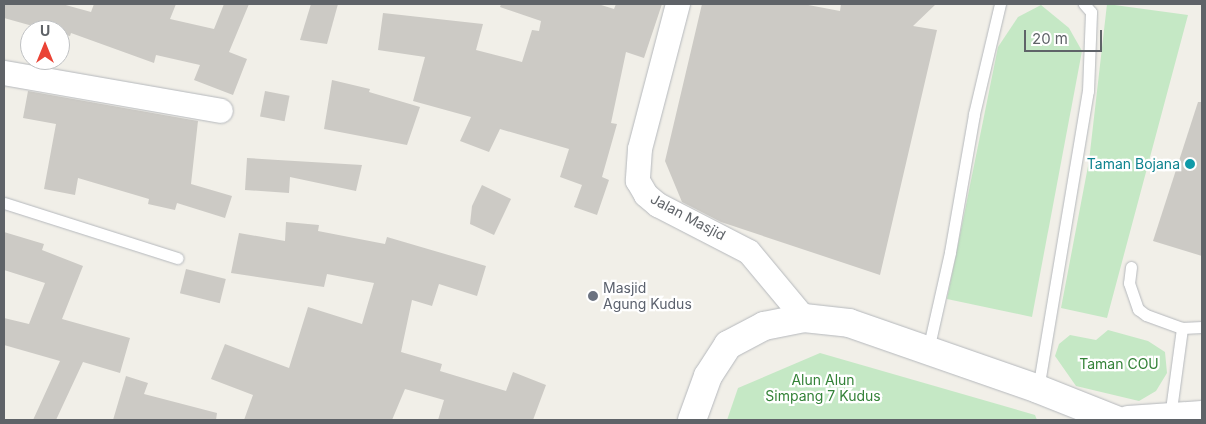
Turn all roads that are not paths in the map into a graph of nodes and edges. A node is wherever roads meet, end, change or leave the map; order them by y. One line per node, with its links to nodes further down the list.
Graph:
1 (678, 4): 9 (street, Jalan Masjid)
2 (1000, 4): 12 (lane)
3 (1084, 4): 13 (lane)
4 (4, 73): 5 (street)
5 (221, 111)
6 (4, 203): 7 (lane)
7 (177, 258)
8 (1131, 267): 11 (lane)
9 (804, 318): 12 (main road); 16 (main road)
10 (1202, 327): 11 (lane)
11 (1182, 328): 15 (lane)
12 (928, 350): 13 (main road)
13 (1031, 387): 17 (main road)
14 (1202, 415): 15 (main road)
15 (1170, 417): 18 (main road)
16 (692, 420)
17 (1116, 420)
18 (1128, 420)

